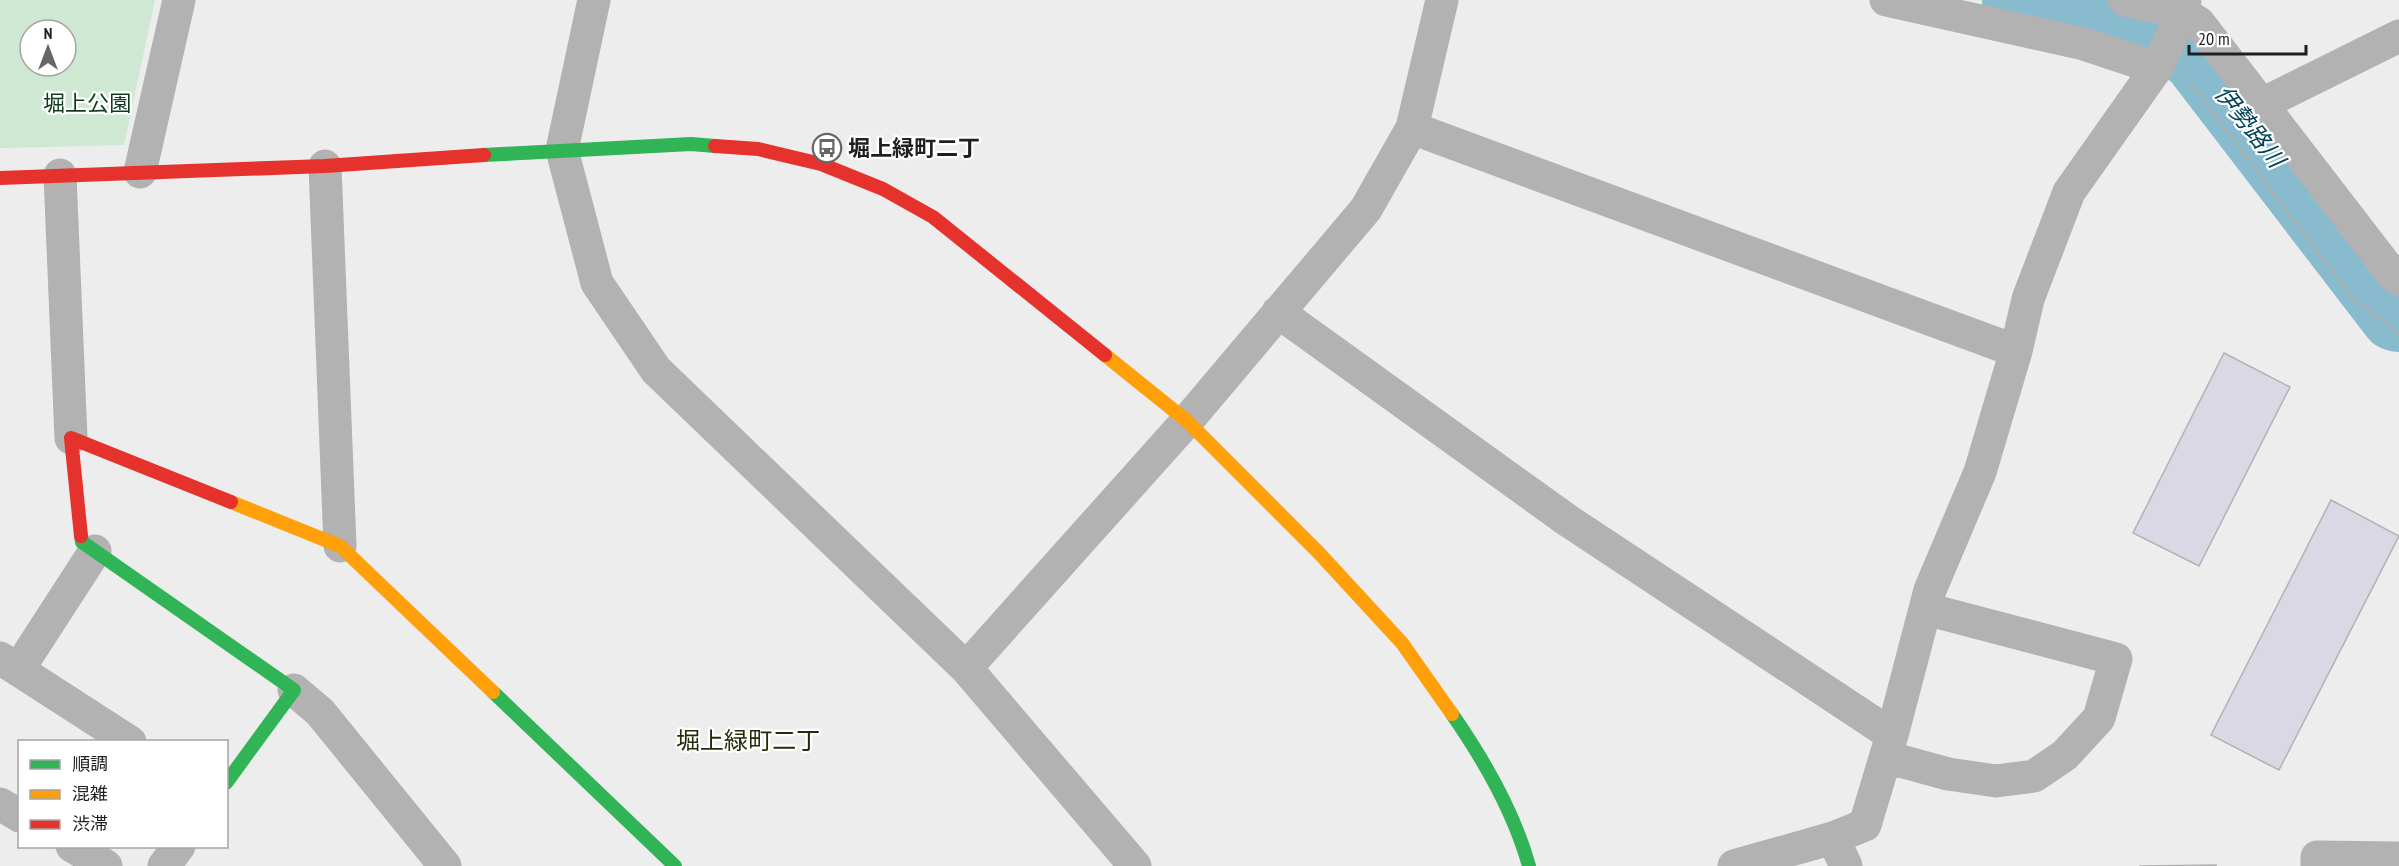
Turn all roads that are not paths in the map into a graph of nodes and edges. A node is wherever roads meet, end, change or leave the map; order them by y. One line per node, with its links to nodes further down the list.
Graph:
1 (179, 0): 13 (street)
2 (594, 0): 11 (street)
3 (1442, 0): 10 (street)
4 (1886, 0): 8 (street)
5 (2124, 0): 6 (street)
6 (2183, 10): 8 (street); 9 (street)
7 (2399, 36): 9 (street)
8 (2157, 67): 18 (street)
9 (2260, 105): 16 (street)
10 (1412, 128): 17 (street); 18 (street)
11 (562, 150): 12 (street); 19 (street); 25 (street)
12 (325, 166): 13 (street); 21 (street)
13 (140, 172): 14 (street)
14 (60, 176): 15 (street); 20 (street)
15 (0, 178)
16 (2399, 279)
17 (1278, 312): 19 (street); 28 (street)
18 (2016, 351): 23 (street)
19 (1187, 421): 25 (street); 41 (street)
20 (71, 438): 21 (street); 22 (street)
21 (340, 546): 39 (street)
22 (95, 551): 24 (street); 26 (street)
23 (1926, 609): 28 (street); 28 (street)
24 (9, 664): 27 (street)
25 (966, 668): 40 (street)
26 (294, 690): 29 (street); 38 (street)
27 (127, 740)
28 (1889, 746): 34 (street)
29 (228, 780)
30 (0, 804): 31 (street)
31 (18, 815)
32 (75, 848): 36 (street)
33 (178, 848): 37 (street)
34 (1839, 852): 42 (street)
35 (2399, 858): 43 (street)
36 (106, 866)
37 (164, 866)
38 (445, 866)
39 (675, 866)
40 (1135, 866)
41 (1529, 866)
42 (1734, 866)
43 (2317, 866)

